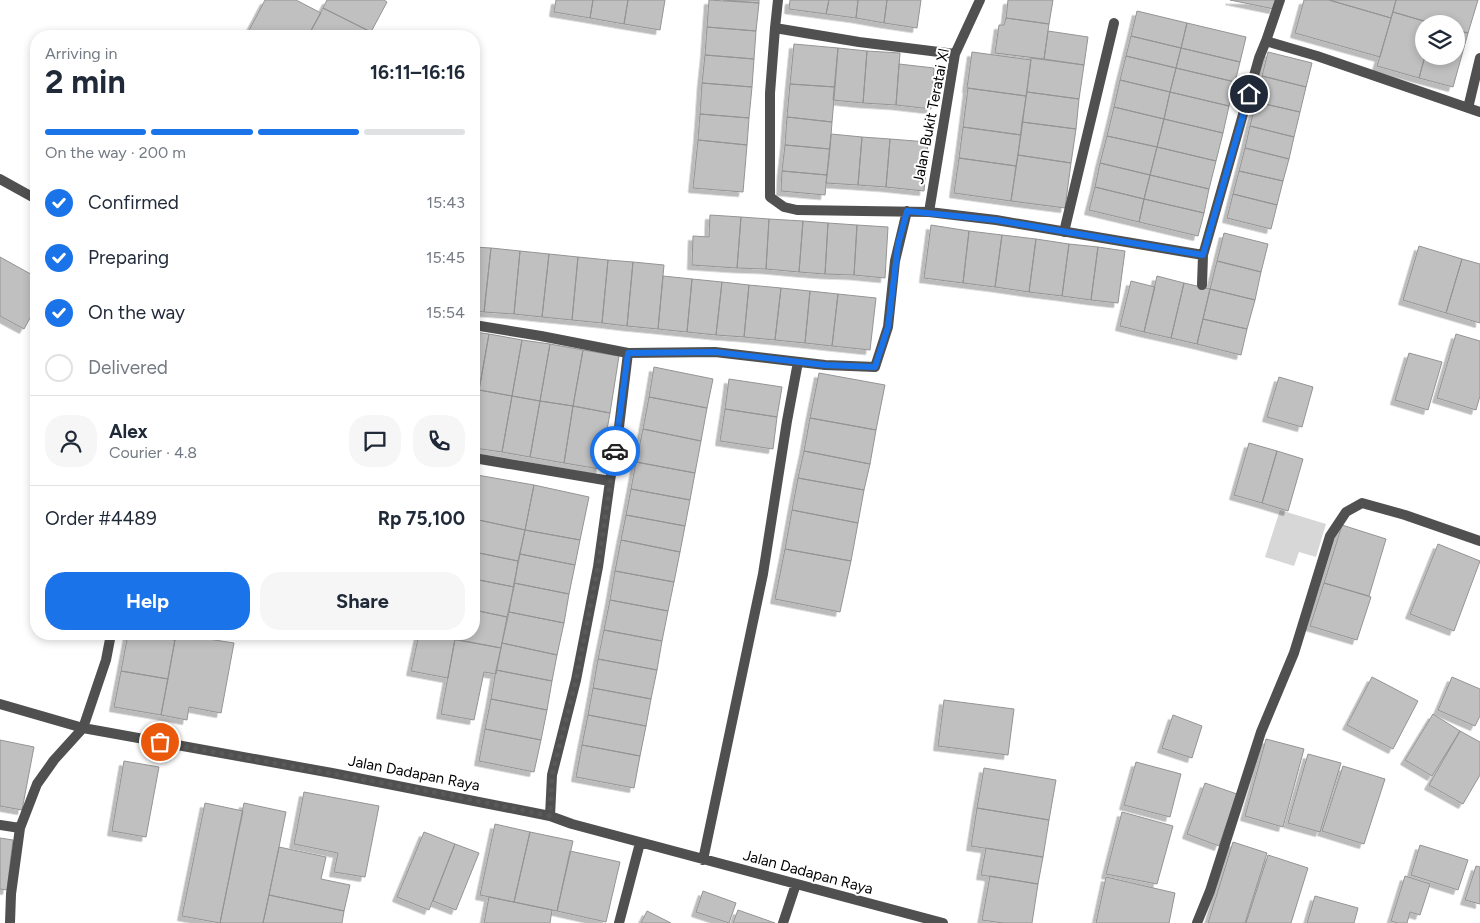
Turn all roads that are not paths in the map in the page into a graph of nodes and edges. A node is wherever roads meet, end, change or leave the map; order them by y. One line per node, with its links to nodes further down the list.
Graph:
1 (778, 0): 5 (street)
2 (980, 0): 7 (street, Jalan Bukit Teratai XI)
3 (1280, 0): 6 (street)
4 (1114, 23): 15 (street)
5 (775, 28): 7 (street); 13 (street)
6 (1266, 41): 9 (street); 16 (street)
7 (955, 54): 14 (street, Jalan Bukit Teratai XI)
8 (1480, 58): 9 (street)
9 (1468, 108): 10 (street)
10 (1480, 112)
11 (0, 178): 12 (street)
12 (30, 196)
13 (907, 211): 14 (street); 20 (street)
14 (929, 212): 15 (street)
15 (1064, 232): 16 (street)
16 (1203, 255): 17 (street)
17 (1202, 284)
18 (480, 326): 19 (street)
19 (628, 353): 20 (street); 22 (street)
20 (798, 362): 31 (street)
21 (480, 459): 22 (street)
22 (610, 480): 27 (street)
23 (1480, 541): 37 (street)
24 (110, 640): 26 (street)
25 (0, 704): 26 (street, Jalan Dadapan Raya)
26 (83, 728): 27 (street, Jalan Dadapan Raya); 29 (street)
27 (550, 816): 30 (street, Jalan Dadapan Raya)
28 (0, 824): 29 (street)
29 (20, 828): 33 (street)
30 (640, 843): 31 (street, Jalan Dadapan Raya); 34 (street)
31 (704, 860): 32 (street, Jalan Dadapan Raya)
32 (796, 884): 35 (street); 36 (street, Jalan Dadapan Raya)
33 (10, 923)
34 (618, 923)
35 (783, 923)
36 (943, 923)
37 (1197, 923)

